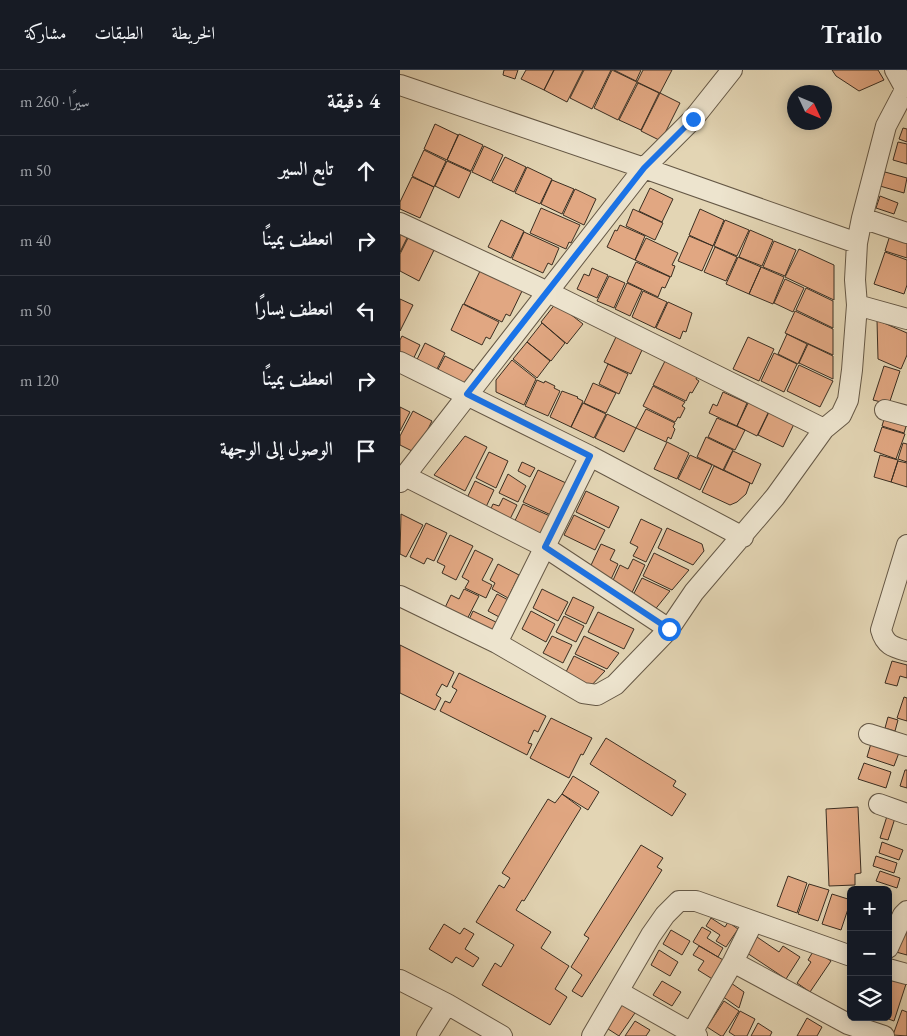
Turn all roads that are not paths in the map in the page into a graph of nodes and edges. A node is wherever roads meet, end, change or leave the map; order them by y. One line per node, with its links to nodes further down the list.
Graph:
1 (895, 70): 4 (street)
2 (727, 71): 5 (street)
3 (404, 84): 5 (street)
4 (906, 87): 6 (street)
5 (644, 168): 9 (street); 10 (street)
6 (862, 218): 8 (street); 9 (street)
7 (400, 223): 10 (street)
8 (907, 233)
9 (857, 243): 11 (street)
10 (548, 292): 14 (street); 17 (street)
11 (857, 305): 12 (street); 17 (street)
12 (907, 319)
13 (400, 362): 14 (street)
14 (467, 394): 18 (street); 19 (street)
15 (885, 410): 16 (street)
16 (907, 416)
17 (824, 430): 20 (street)
18 (590, 456): 20 (street); 21 (street)
19 (402, 479): 21 (street)
20 (743, 537): 24 (street)
21 (545, 547): 24 (street); 25 (street)
22 (905, 556): 26 (street)
23 (400, 596): 25 (street)
24 (669, 629): 25 (street)
25 (497, 643)
26 (907, 651)
27 (869, 734): 28 (street)
28 (907, 746)
29 (878, 804): 30 (street)
30 (907, 814)
31 (907, 912): 33 (street)
32 (753, 922): 34 (street); 35 (street); 39 (street)
33 (892, 940)
34 (847, 955)
35 (733, 962): 41 (street); 42 (street)
36 (892, 970): 37 (street)
37 (907, 974)
38 (400, 980): 40 (street)
39 (619, 992): 42 (street); 45 (street)
40 (447, 1004): 43 (street); 44 (street)
41 (846, 1026): 46 (street)
42 (692, 1035)
43 (427, 1036)
44 (502, 1036)
45 (592, 1036)
46 (884, 1036)

